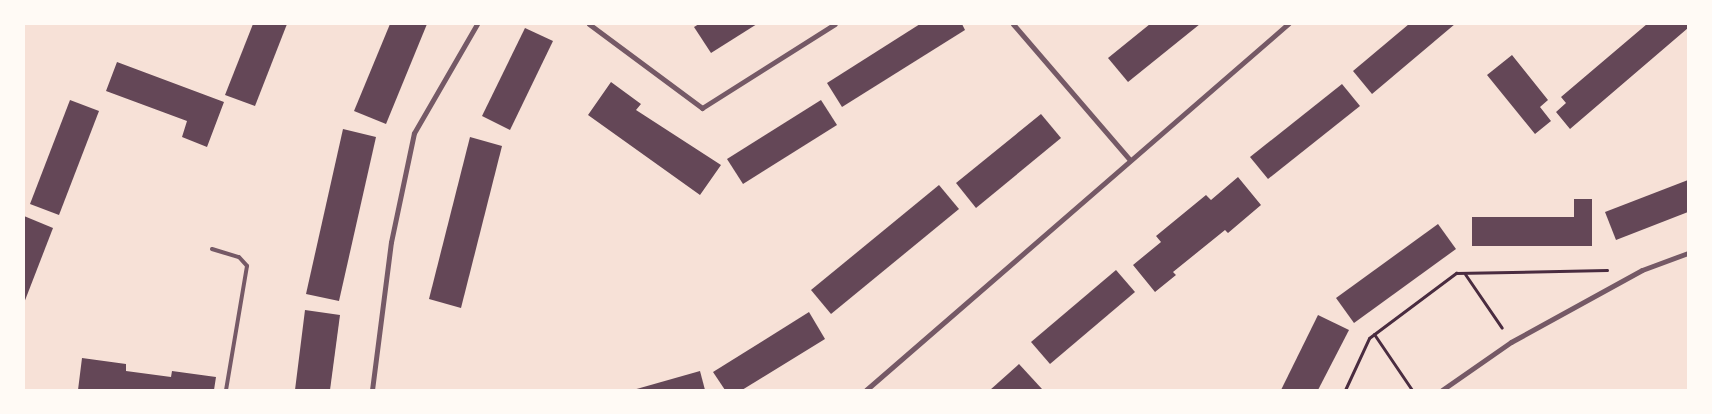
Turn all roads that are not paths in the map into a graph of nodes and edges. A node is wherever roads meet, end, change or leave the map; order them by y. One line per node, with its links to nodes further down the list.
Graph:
1 (476, 24): 10 (street)
2 (589, 24): 3 (street)
3 (835, 24)
4 (1013, 24): 6 (street)
5 (1288, 24): 6 (street)
6 (1130, 160): 11 (street)
7 (212, 249): 9 (lane)
8 (1688, 253): 12 (street)
9 (226, 390)
10 (372, 390)
11 (866, 390)
12 (1442, 390)

